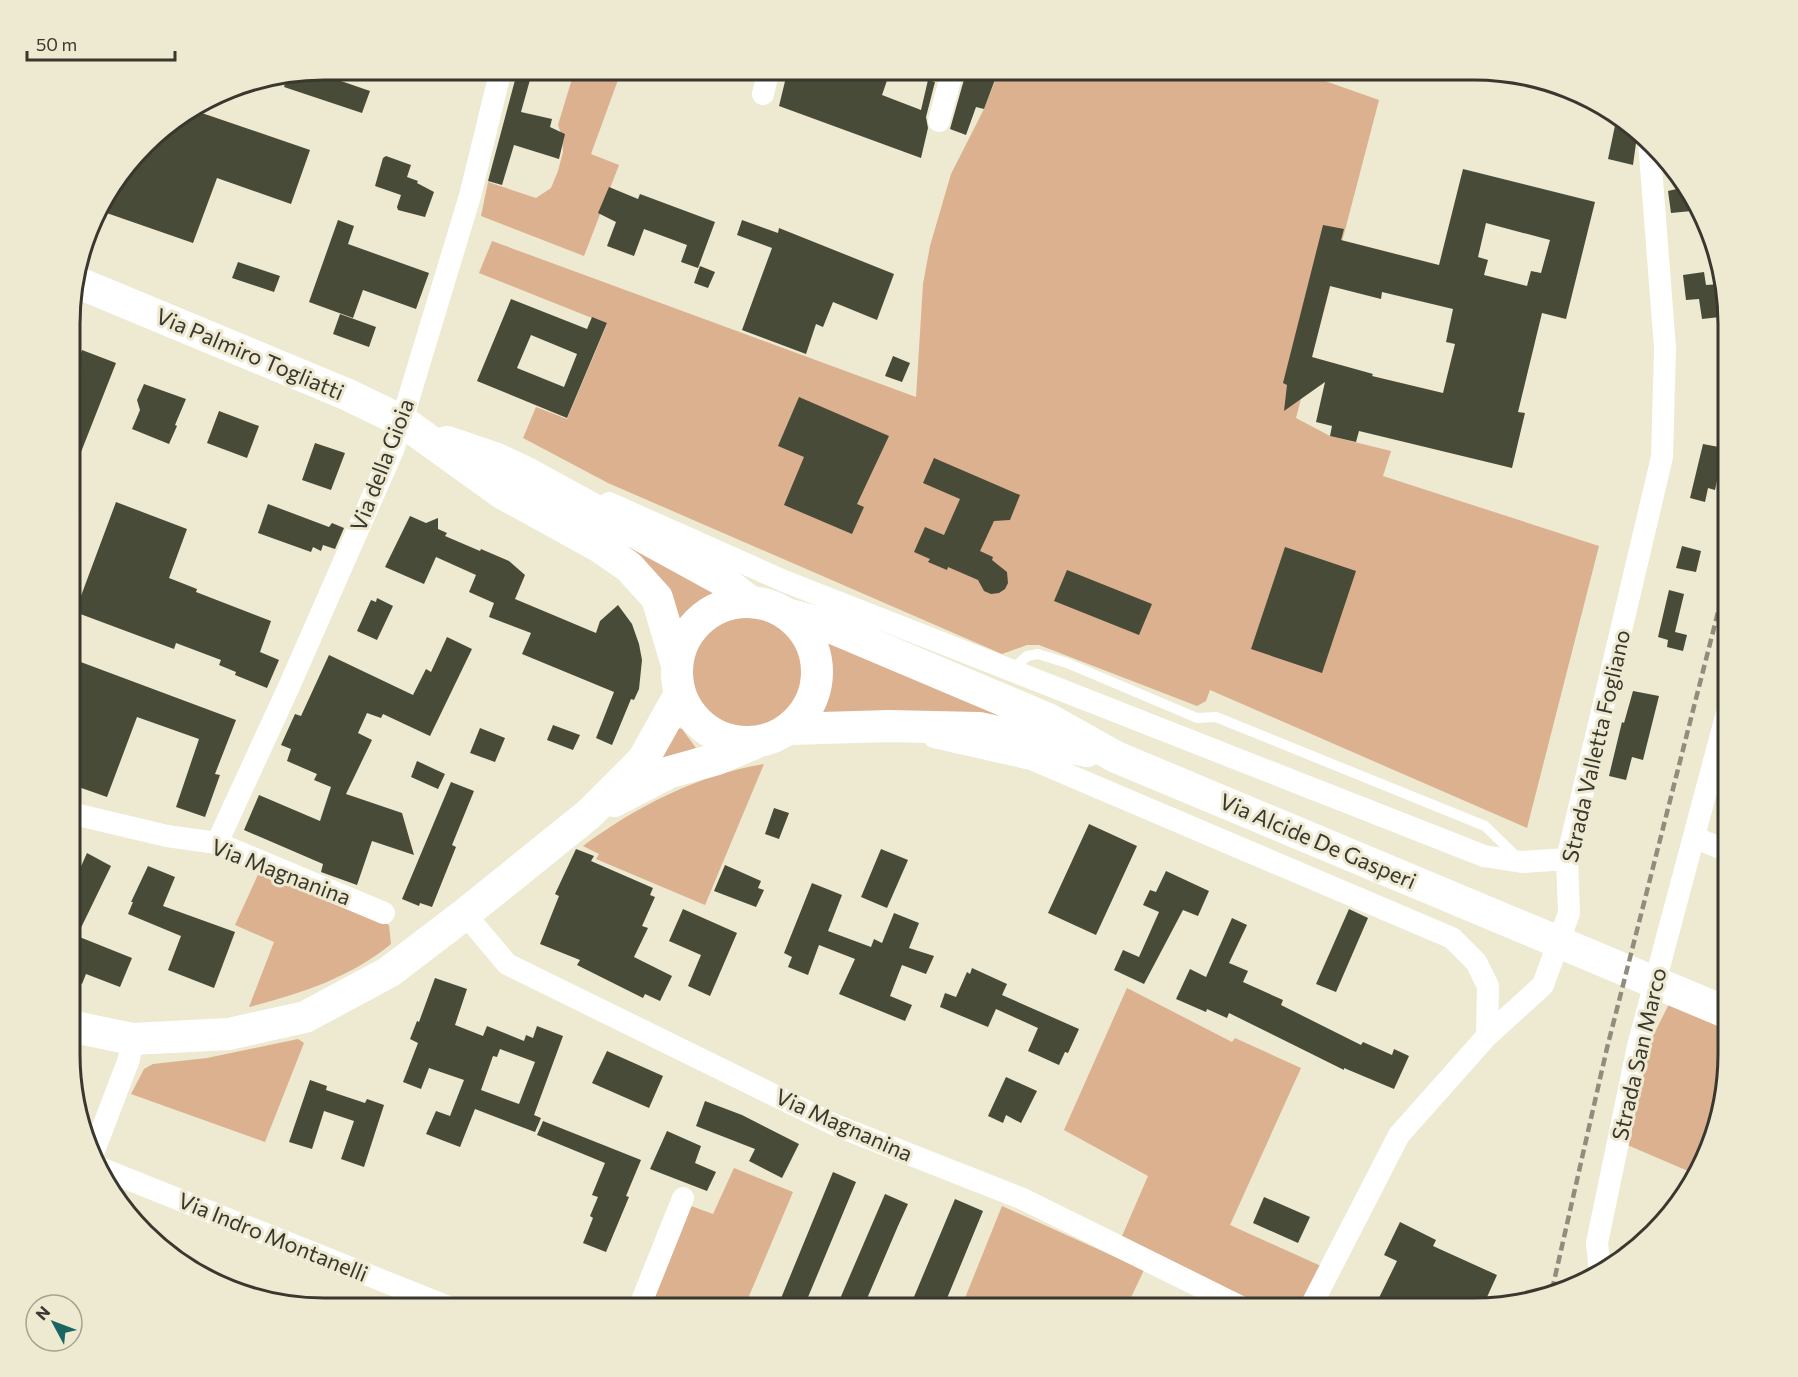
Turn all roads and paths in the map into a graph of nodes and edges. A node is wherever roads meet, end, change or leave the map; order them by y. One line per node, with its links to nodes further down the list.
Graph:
1 (498, 80): 8 (street, Via della Gioia)
2 (767, 80): 4 (street)
3 (950, 80): 5 (street)
4 (763, 94)
5 (939, 120)
6 (1650, 154): 25 (street, Strada Valletta Fogliano)
7 (83, 285): 8 (main road, Via Palmiro Togliatti)
8 (413, 428): 9 (main road, Via Palmiro Togliatti); 14 (main road, Via Palmiro Togliatti); 23 (street, Via della Gioia)
9 (525, 472): 10 (street); 11 (main road, Via Palmiro Togliatti)
10 (784, 581): 11 (street); 13 (street)
11 (753, 601): 12 (main road, Via Alcide De Gasperi); 14 (main road)
12 (790, 615): 16 (main road, Via Alcide De Gasperi); 19 (main road, Via Alcide De Gasperi)
13 (1012, 670): 26 (street); 26 (lane)
14 (678, 680): 17 (main road, Via Alcide De Gasperi); 20 (main road)
15 (889, 726): 16 (main road, Via Alcide De Gasperi); 19 (main road, Via Alcide De Gasperi); 31 (street)
16 (790, 729): 17 (main road, Via Alcide De Gasperi)
17 (757, 743): 20 (main road)
18 (1718, 746): 22 (street, Strada San Marco)
19 (1116, 757): 29 (main road, Via Alcide De Gasperi)
20 (589, 814): 28 (main road)
21 (80, 815): 23 (street, Via Magnanina)
22 (1694, 837): 24 (street); 36 (street, Strada San Marco)
23 (217, 843): 27 (street, Via Magnanina)
24 (1718, 847)
25 (1567, 859): 26 (street); 31 (street, Strada Valletta Fogliano)
26 (1522, 862)
27 (384, 913)
28 (465, 914): 32 (main road); 39 (street, Via Magnanina)
29 (1718, 1009)
30 (80, 1028): 32 (main road)
31 (1487, 1036): 40 (street, Strada Valletta Fogliano)
32 (132, 1039): 33 (street)
33 (97, 1145)
34 (110, 1172): 37 (street, Via Indro Montanelli)
35 (683, 1198): 38 (street)
36 (1599, 1263)
37 (426, 1298)
38 (643, 1298)
39 (1223, 1298)
40 (1315, 1298)

